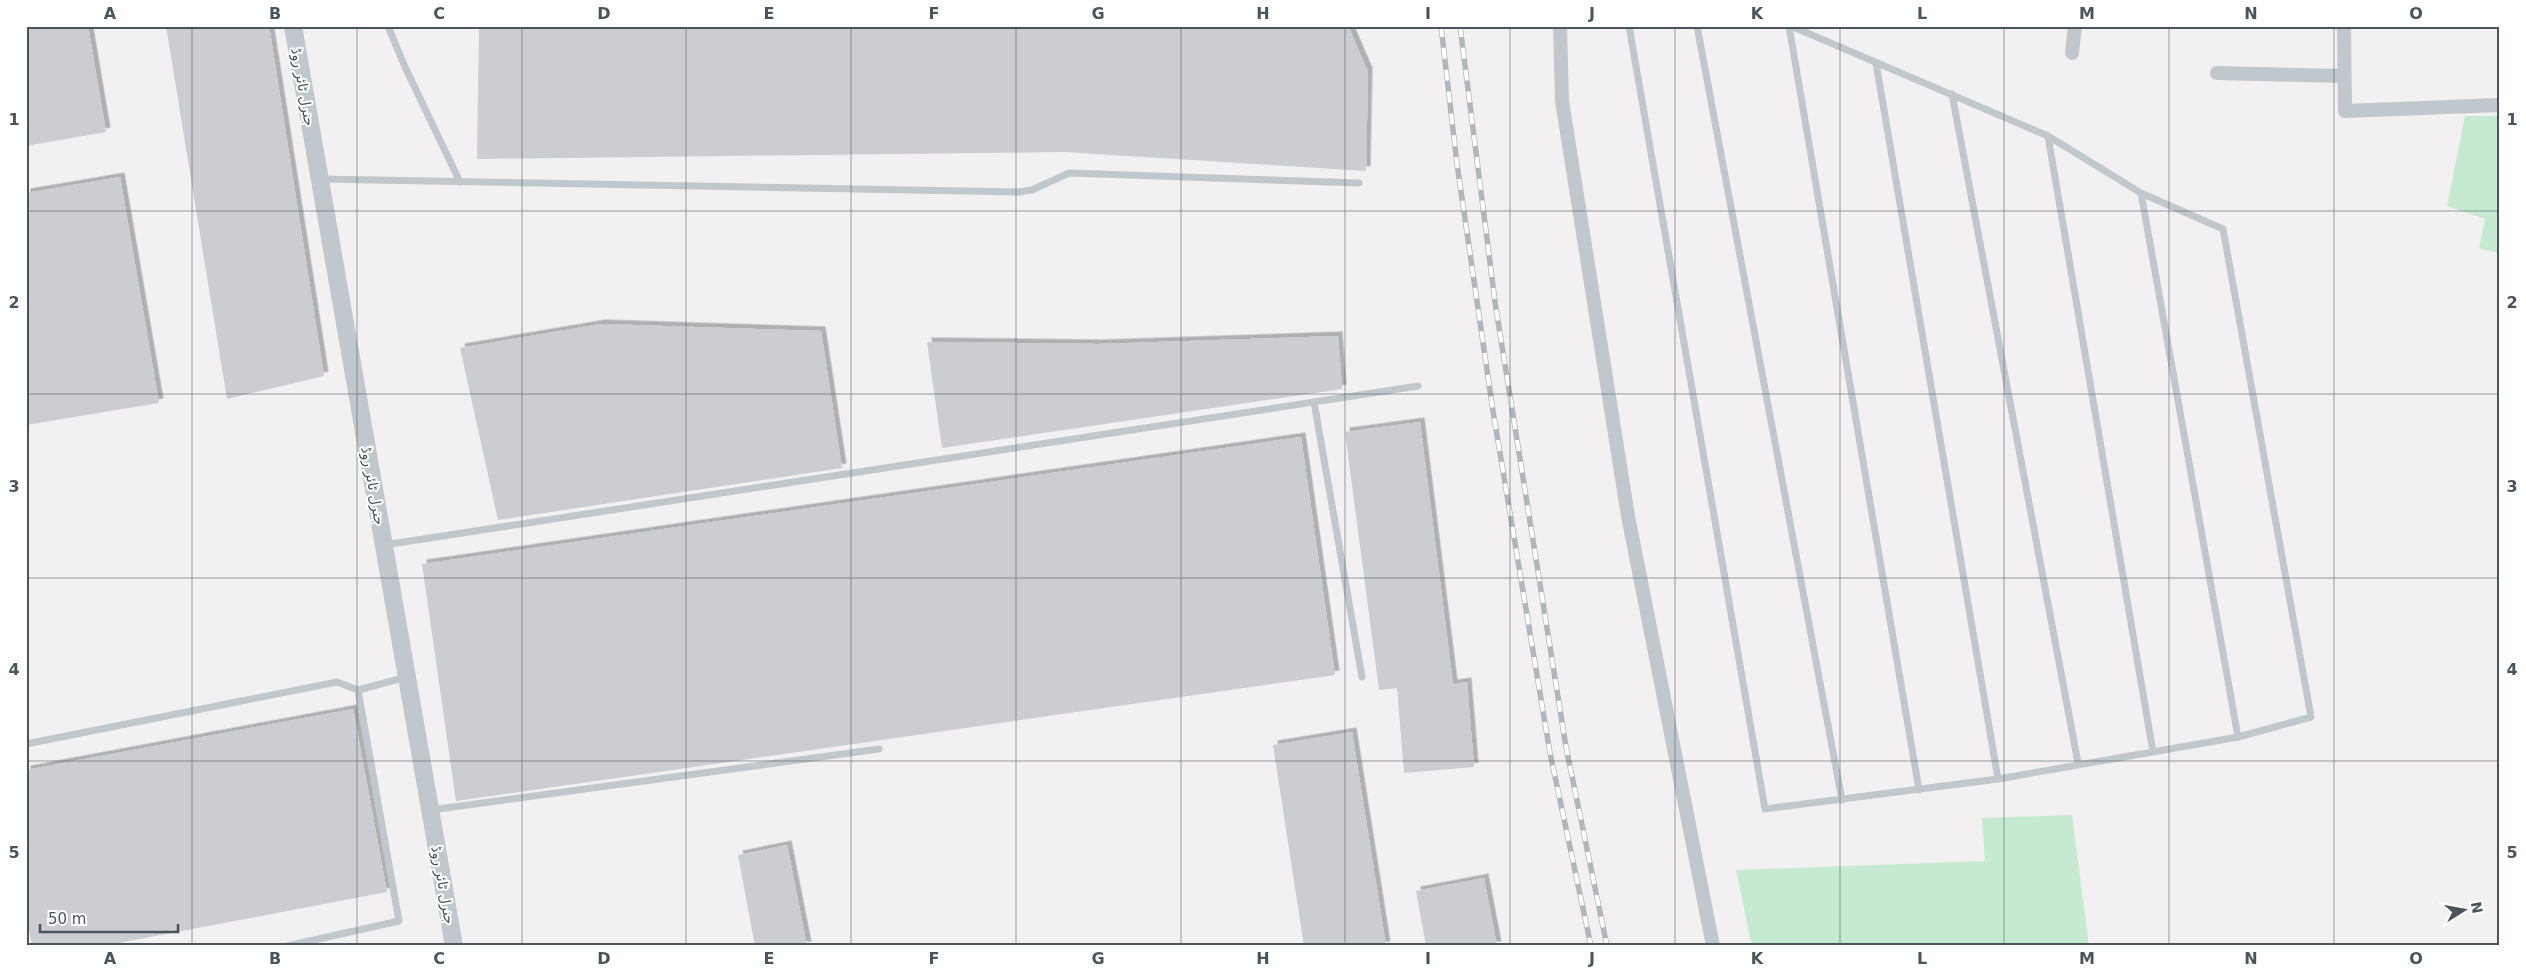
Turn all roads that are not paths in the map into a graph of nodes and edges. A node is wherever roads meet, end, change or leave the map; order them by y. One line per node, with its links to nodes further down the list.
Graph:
1 (293, 26): 16 (street, جنرل ٹائر روڈ)
2 (388, 26): 17 (lane)
3 (1560, 26): 37 (street)
4 (1629, 26): 33 (lane)
5 (1697, 26): 33 (lane)
6 (1790, 26): 10 (lane); 32 (lane)
7 (2075, 26): 9 (street)
8 (2344, 26): 12 (street)
9 (2072, 53)
10 (1876, 63): 13 (lane); 31 (lane)
11 (2217, 73): 12 (street)
12 (2344, 76): 14 (street)
13 (1952, 94): 15 (lane); 30 (lane)
14 (2500, 105)
15 (2048, 136): 19 (lane); 29 (lane)
16 (320, 179): 17 (lane); 22 (street, جنرل ٹائر روڈ)
17 (460, 182): 18 (lane)
18 (1359, 183)
19 (2141, 193): 26 (lane); 26 (lane)
20 (1418, 386): 21 (lane)
21 (1314, 402): 22 (lane); 24 (lane)
22 (384, 546): 23 (street, جنرل ٹائر روڈ)
23 (407, 677): 25 (lane); 34 (street, جنرل ٹائر روڈ)
24 (1362, 677)
25 (358, 690): 27 (lane); 35 (lane)
26 (2238, 737): 29 (lane)
27 (26, 744)
28 (879, 750): 34 (lane)
29 (2152, 752): 30 (lane)
30 (2078, 763): 31 (lane)
31 (1998, 779): 32 (lane)
32 (1919, 790): 33 (lane)
33 (1842, 800)
34 (430, 810): 36 (street, جنرل ٹائر روڈ)
35 (287, 946)
36 (454, 946)
37 (1714, 946)

